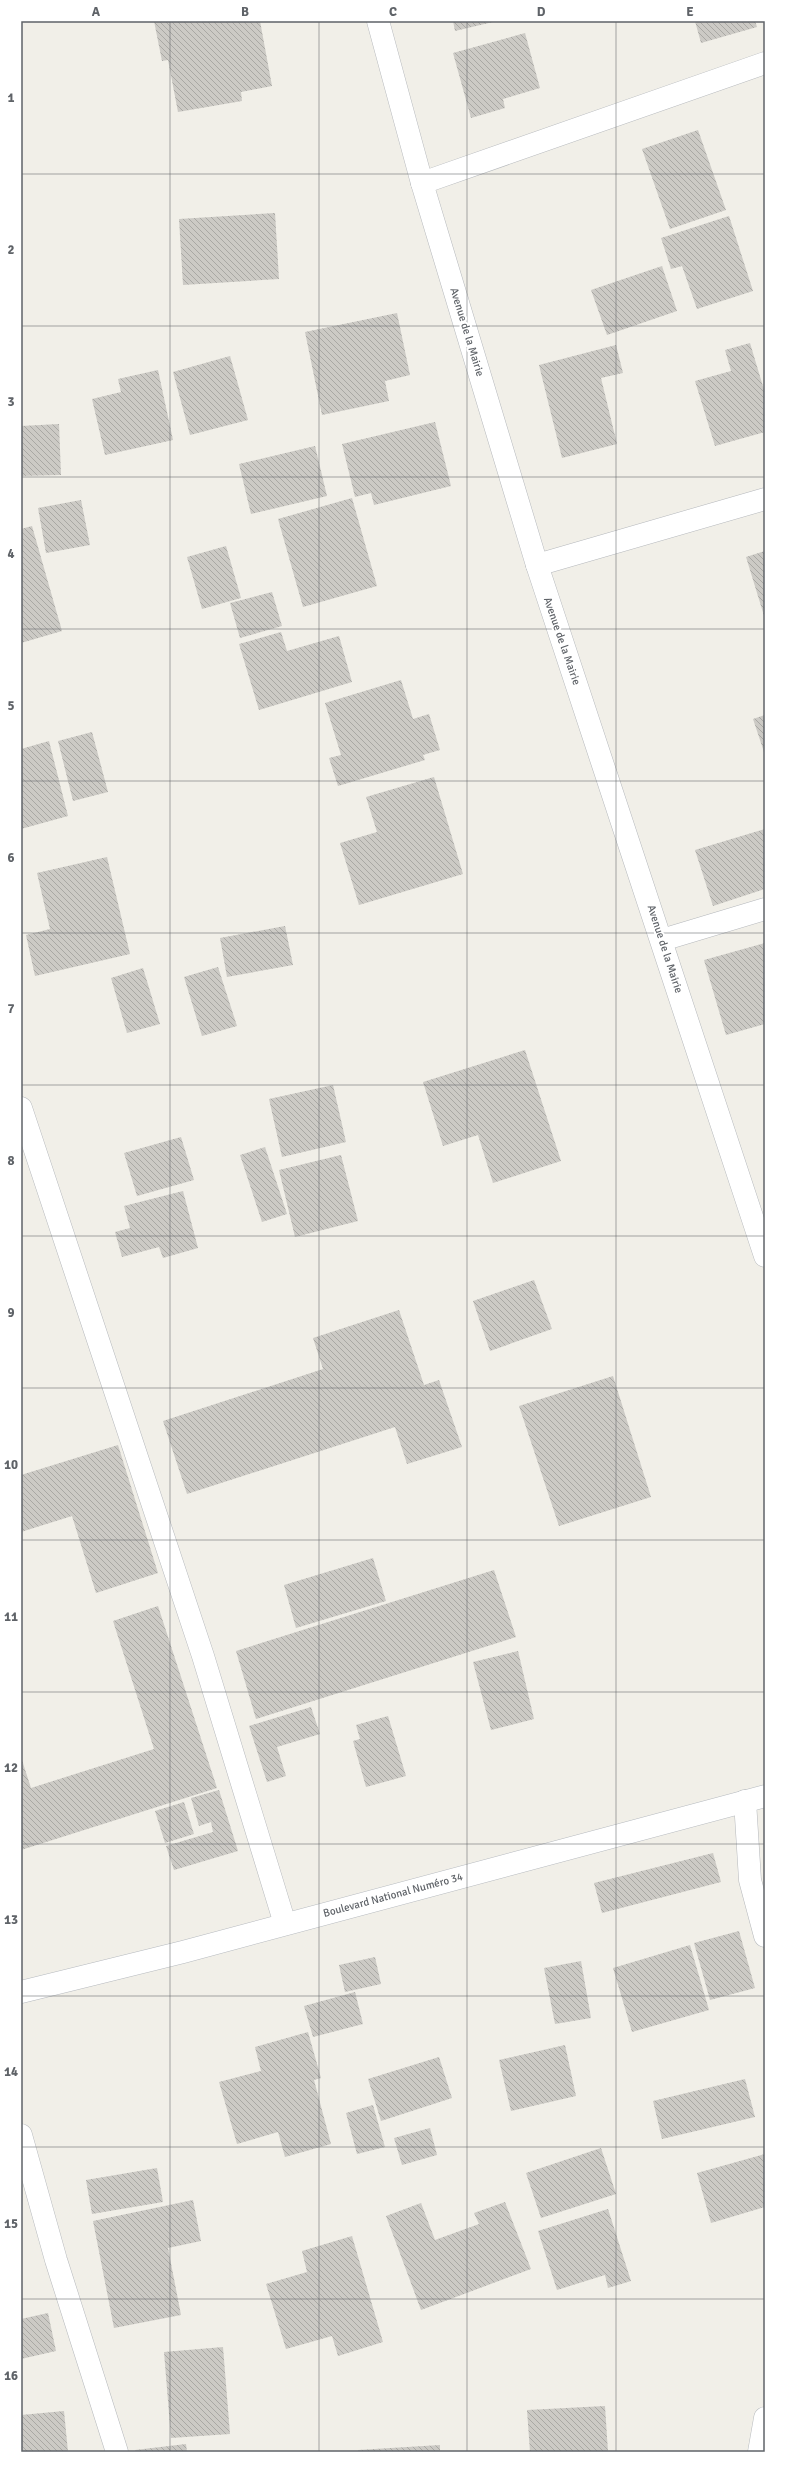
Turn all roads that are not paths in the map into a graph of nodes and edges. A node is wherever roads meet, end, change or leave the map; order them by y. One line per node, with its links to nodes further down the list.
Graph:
1 (378, 21): 3 (street, Avenue de la Mairie)
2 (765, 63): 3 (street)
3 (422, 183): 5 (street, Avenue de la Mairie)
4 (765, 499): 5 (street)
5 (537, 565): 7 (street, Avenue de la Mairie)
6 (765, 908): 7 (street)
7 (662, 940): 9 (street, Avenue de la Mairie)
8 (21, 1108): 11 (street)
9 (765, 1256)
10 (755, 1798): 11 (street, Boulevard National Numéro 34); 12 (street)
11 (285, 1924): 13 (street, Boulevard National Numéro 34)
12 (765, 1936)
13 (21, 1992)
14 (21, 2135): 16 (street)
15 (765, 2418): 17 (street)
16 (117, 2452)
17 (759, 2452)

